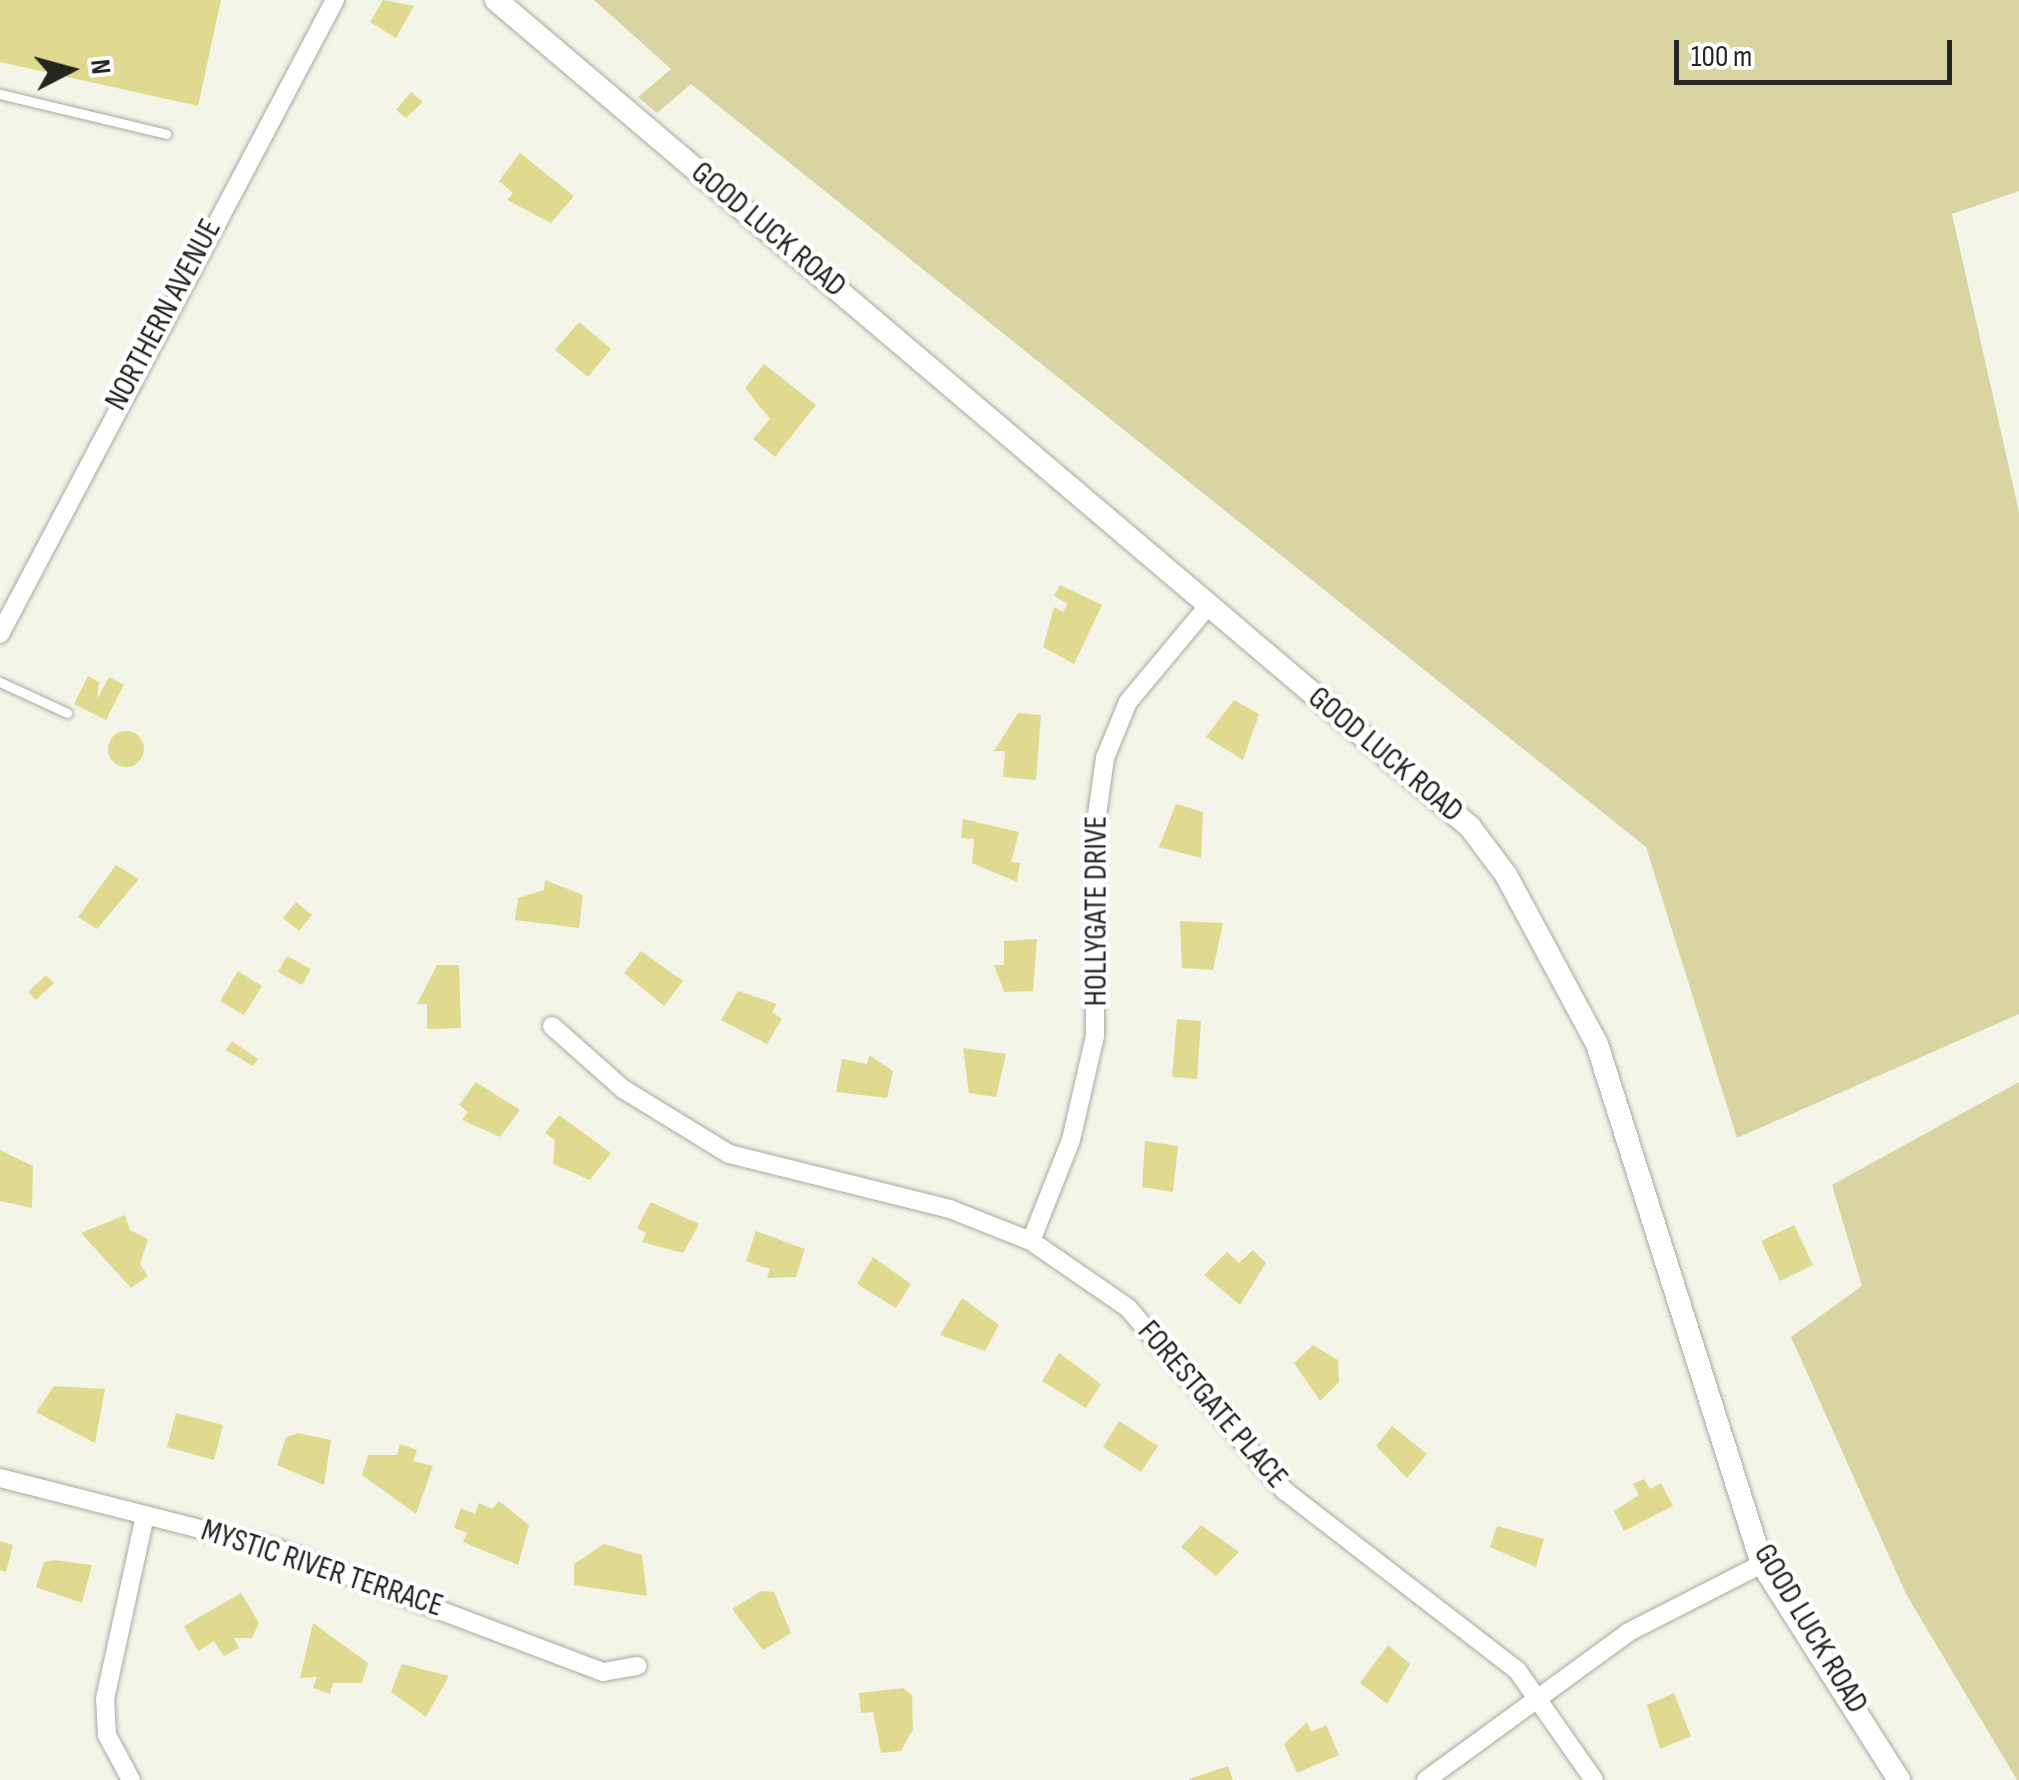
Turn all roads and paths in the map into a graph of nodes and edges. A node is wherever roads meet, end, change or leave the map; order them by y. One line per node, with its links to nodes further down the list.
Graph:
1 (334, 0): 6 (street, NORTHERN AVENUE)
2 (496, 0): 5 (street, GOOD LUCK ROAD)
3 (0, 94): 4 (lane)
4 (166, 134)
5 (1208, 606): 10 (street, HOLLYGATE DRIVE); 13 (street, GOOD LUCK ROAD)
6 (0, 634)
7 (0, 682): 8 (lane)
8 (67, 713)
9 (552, 1026): 10 (street, FORESTGATE PLACE)
10 (1031, 1240): 15 (street, FORESTGATE PLACE)
11 (0, 1478): 12 (street, MYSTIC RIVER TERRACE)
12 (145, 1515): 14 (street, MYSTIC RIVER TERRACE); 16 (street)
13 (1762, 1564): 15 (street); 19 (street, GOOD LUCK ROAD)
14 (637, 1666)
15 (1542, 1698): 17 (street); 18 (street, FORESTGATE PLACE)
16 (131, 1780)
17 (1426, 1780)
18 (1594, 1780)
19 (1899, 1780)

